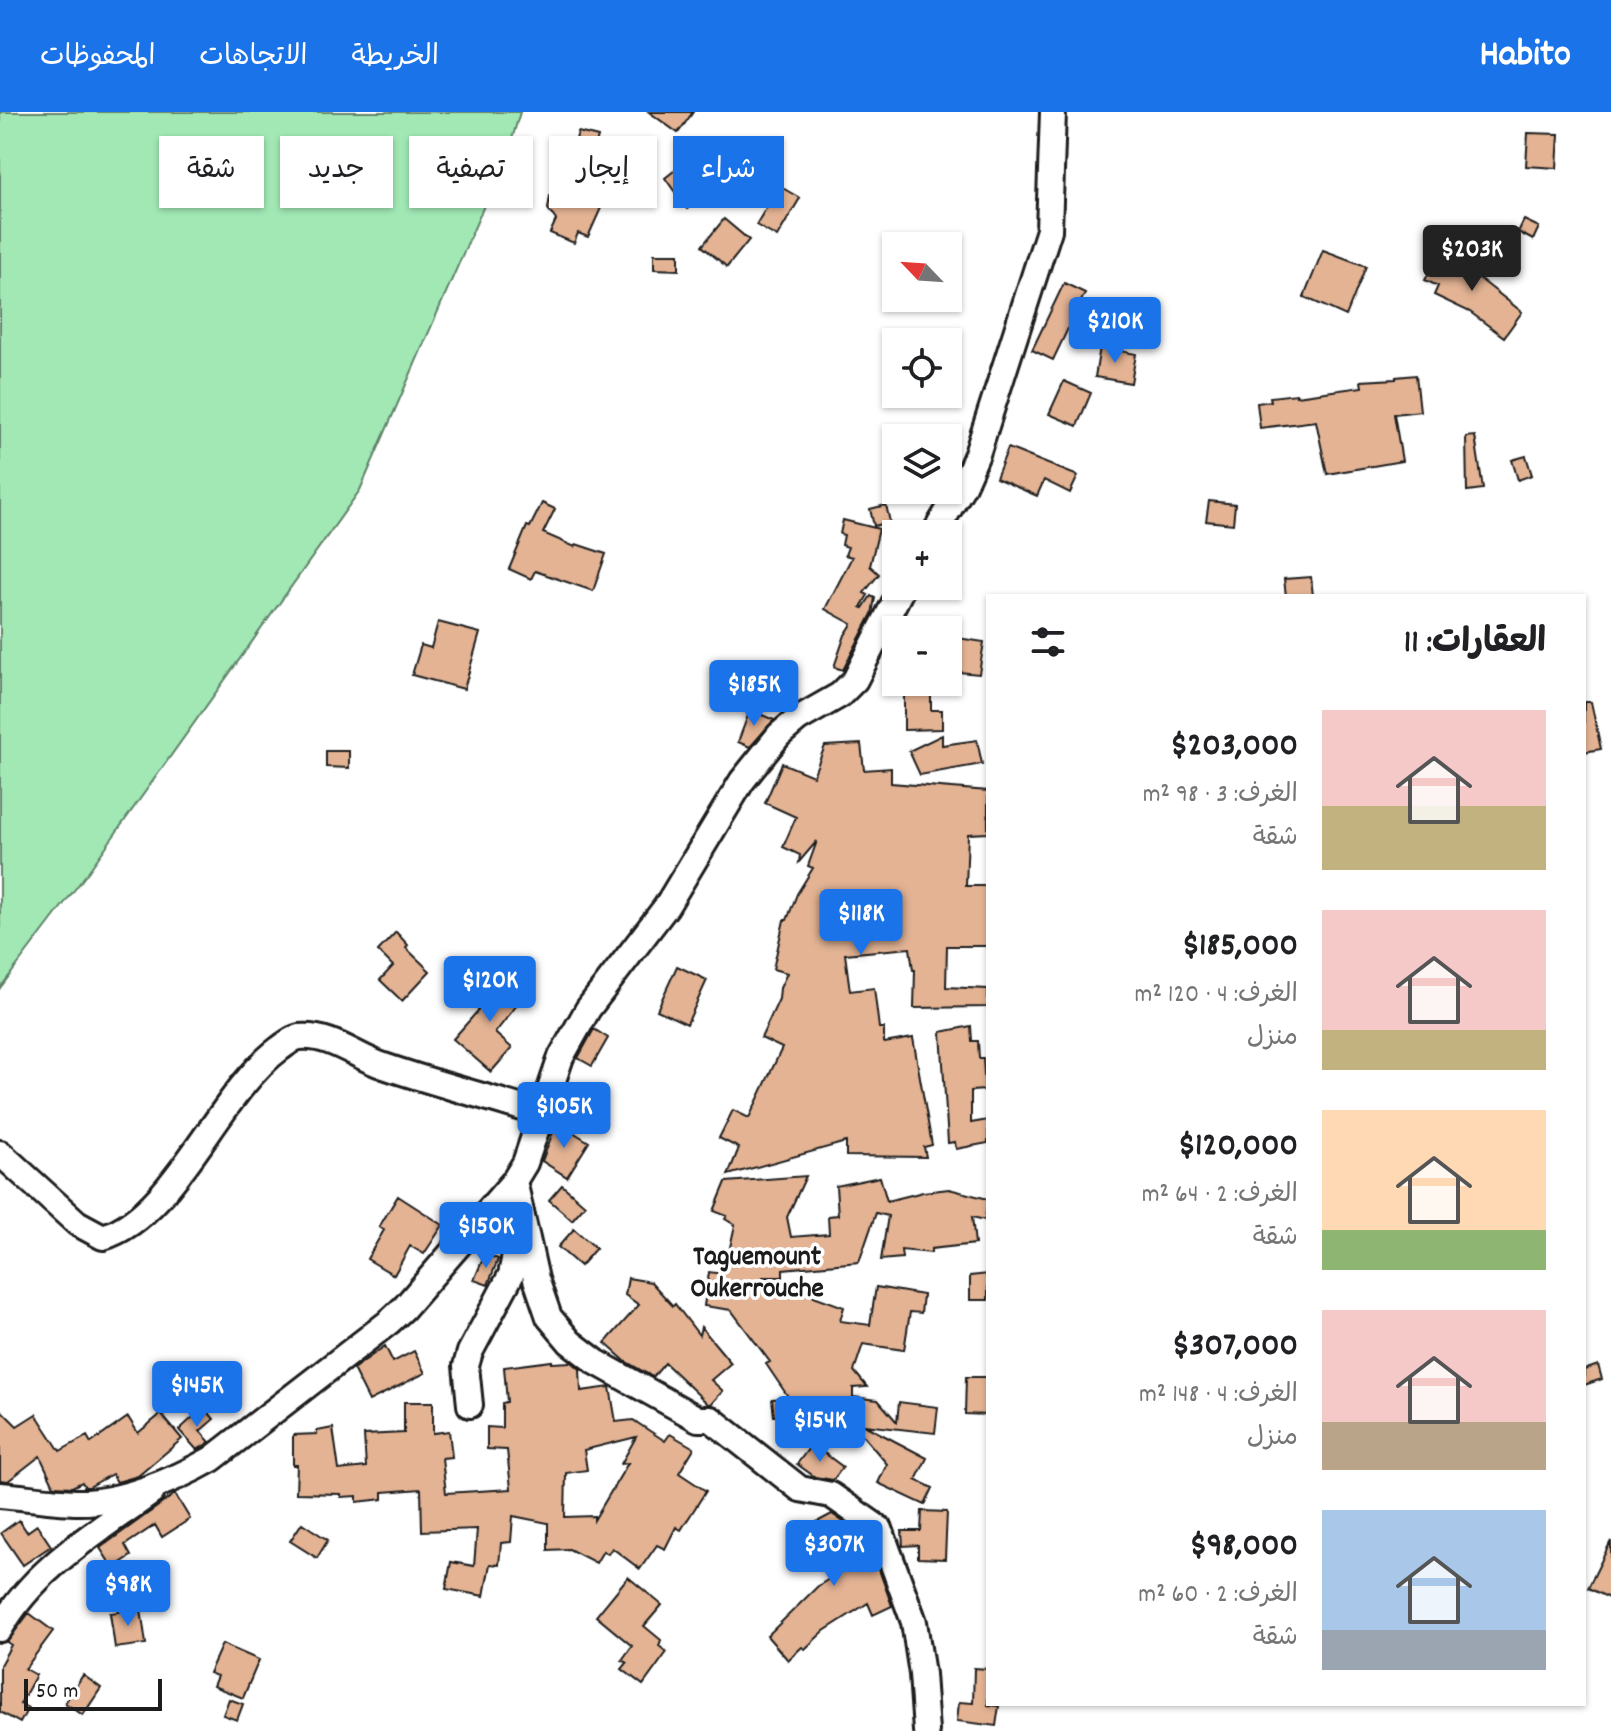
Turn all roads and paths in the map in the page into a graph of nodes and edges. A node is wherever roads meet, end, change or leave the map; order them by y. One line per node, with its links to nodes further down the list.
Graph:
1 (1053, 112): 2 (street)
2 (942, 520)
3 (896, 600): 4 (street)
4 (541, 1114): 5 (street); 6 (street)
5 (0, 1153)
6 (514, 1181): 7 (street); 9 (street)
7 (521, 1221): 8 (street); 12 (street)
8 (470, 1405)
9 (171, 1479): 10 (street); 11 (street)
10 (0, 1495)
11 (0, 1629)
12 (926, 1731)

